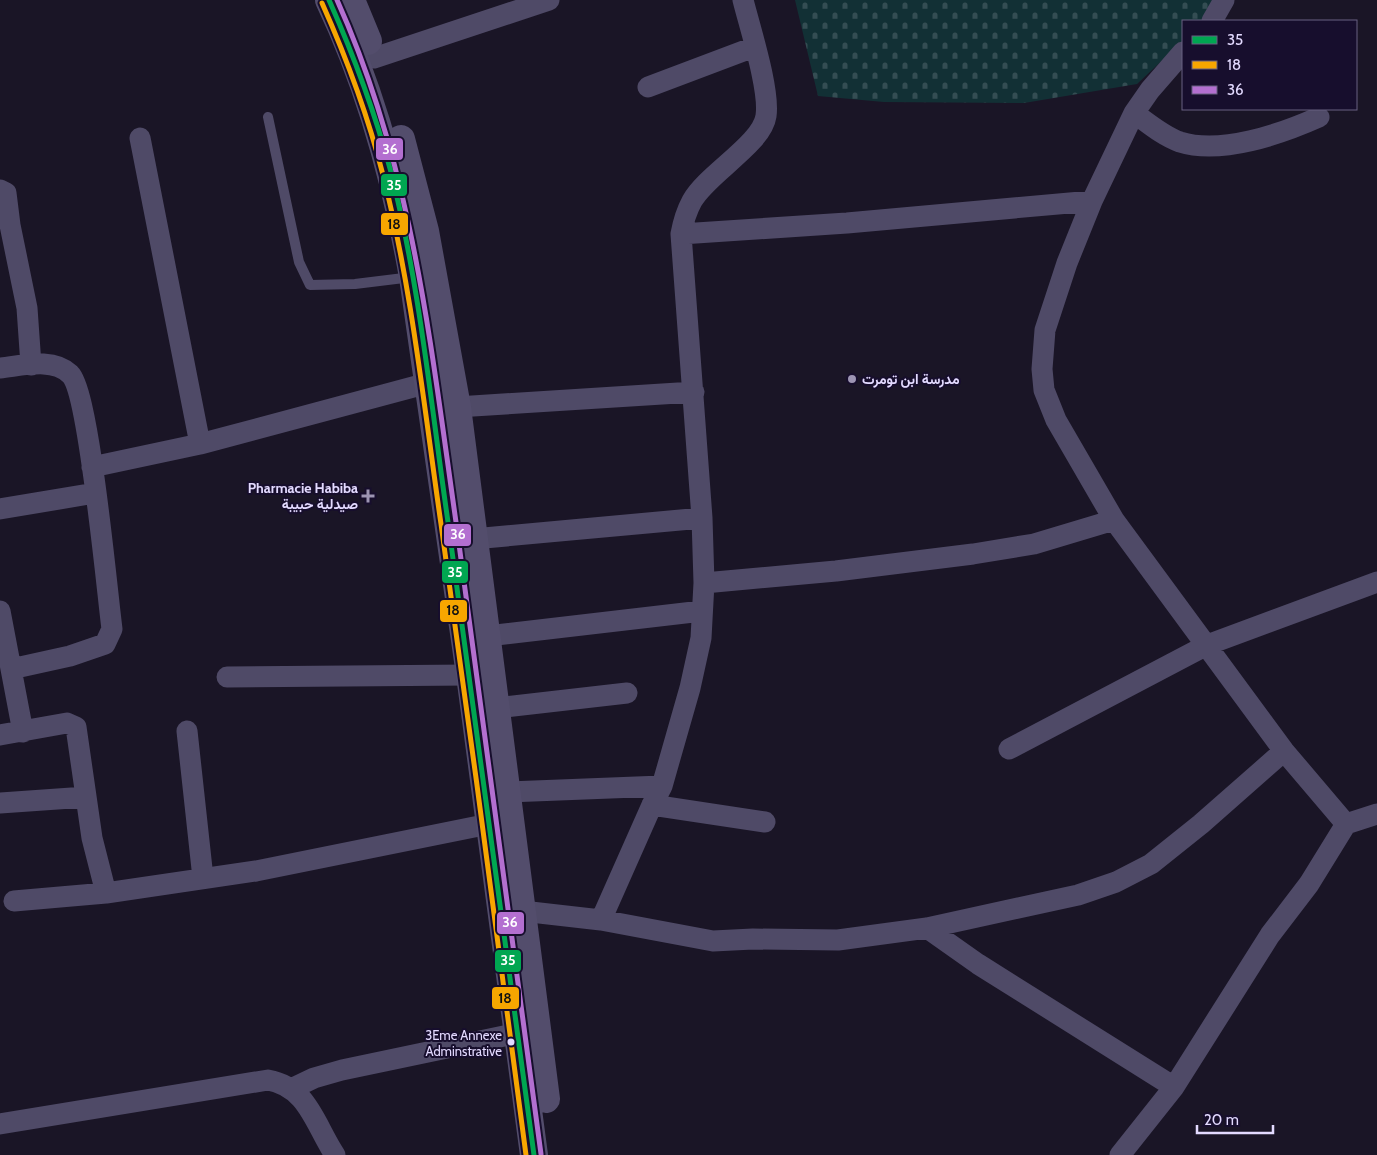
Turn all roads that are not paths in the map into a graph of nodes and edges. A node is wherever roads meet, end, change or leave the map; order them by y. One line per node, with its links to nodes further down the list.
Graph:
1 (329, 0): 18 (main road)
2 (351, 0): 9 (main road)
3 (549, 0): 9 (street)
4 (743, 0): 7 (street)
5 (1224, 0): 6 (street)
6 (1213, 20)
7 (754, 47): 10 (street); 17 (street)
8 (1182, 53): 11 (street)
9 (374, 58): 21 (main road)
10 (648, 87)
11 (1134, 113): 13 (street); 16 (street)
12 (268, 117): 18 (lane)
13 (1319, 117)
14 (140, 138): 24 (street)
15 (0, 190): 19 (street)
16 (1092, 201): 17 (street); 29 (street)
17 (681, 234): 22 (street)
18 (413, 277): 21 (main road)
19 (31, 365): 20 (street); 25 (street)
20 (0, 368)
21 (440, 380): 23 (main road); 24 (street); 38 (main road)
22 (694, 392): 23 (street); 28 (street)
23 (457, 407): 30 (main road)
24 (200, 444): 25 (street)
25 (92, 467): 26 (street)
26 (95, 493): 27 (street); 37 (street)
27 (0, 509)
28 (702, 518): 30 (street); 32 (street)
29 (1114, 520): 32 (street); 36 (street)
30 (473, 538): 35 (main road)
31 (1377, 582): 36 (street)
32 (704, 583): 33 (street)
33 (702, 611): 35 (street); 47 (street)
34 (1, 625): 37 (street)
35 (487, 636): 41 (main road)
36 (1207, 645): 45 (street); 46 (street)
37 (11, 669): 43 (street)
38 (470, 675): 39 (street); 54 (main road)
39 (227, 677)
40 (627, 693): 41 (street)
41 (496, 708): 48 (main road)
42 (187, 731): 56 (street)
43 (23, 732): 44 (street); 49 (street)
44 (0, 734)
45 (1009, 749)
46 (1284, 751): 55 (street); 61 (street)
47 (662, 786): 48 (street); 51 (street)
48 (506, 792): 59 (main road)
49 (86, 797): 50 (street); 57 (street)
50 (0, 803)
51 (652, 805): 53 (street); 60 (street)
52 (1377, 814): 55 (street)
53 (765, 822)
54 (489, 824): 56 (street); 62 (main road)
55 (1346, 824): 63 (street)
56 (204, 878): 57 (street)
57 (106, 892): 58 (street)
58 (14, 901)
59 (522, 911): 60 (street); 68 (main road)
60 (601, 920): 61 (street)
61 (927, 928): 63 (street)
62 (518, 1033): 64 (street); 67 (main road)
63 (1174, 1087): 69 (street)
64 (291, 1088): 65 (street); 66 (street)
65 (0, 1124)
66 (335, 1155)
67 (534, 1155)
68 (553, 1155)
69 (1120, 1155)

